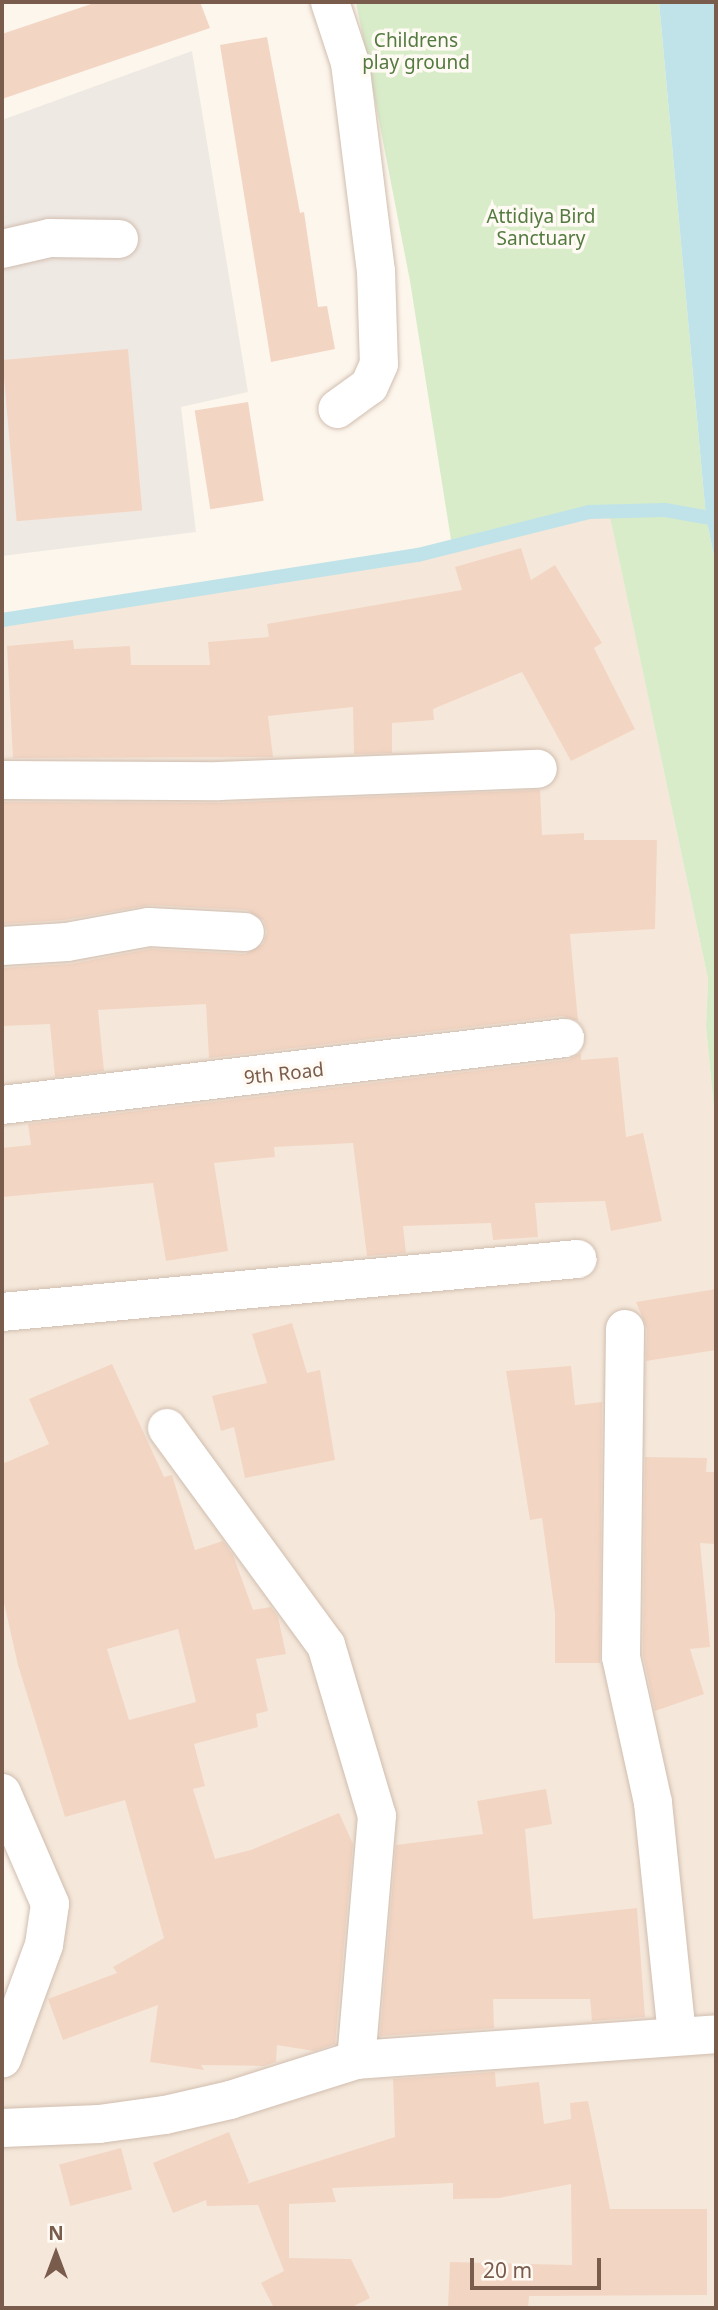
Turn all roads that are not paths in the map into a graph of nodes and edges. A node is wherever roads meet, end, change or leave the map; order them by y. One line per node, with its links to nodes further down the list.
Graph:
1 (330, 2): 4 (street)
2 (119, 239): 3 (street)
3 (2, 249)
4 (337, 409)
5 (538, 769): 6 (street)
6 (2, 779)
7 (245, 932): 8 (street)
8 (2, 946)
9 (565, 1038): 10 (street, 9th Road)
10 (2, 1105)
11 (578, 1259): 12 (street)
12 (2, 1312)
13 (625, 1329): 17 (street)
14 (167, 1429): 19 (street)
15 (2, 1793): 18 (street)
16 (716, 2034): 17 (street)
17 (677, 2036): 19 (street)
18 (2, 2059)
19 (356, 2060): 20 (street)
20 (2, 2128)

